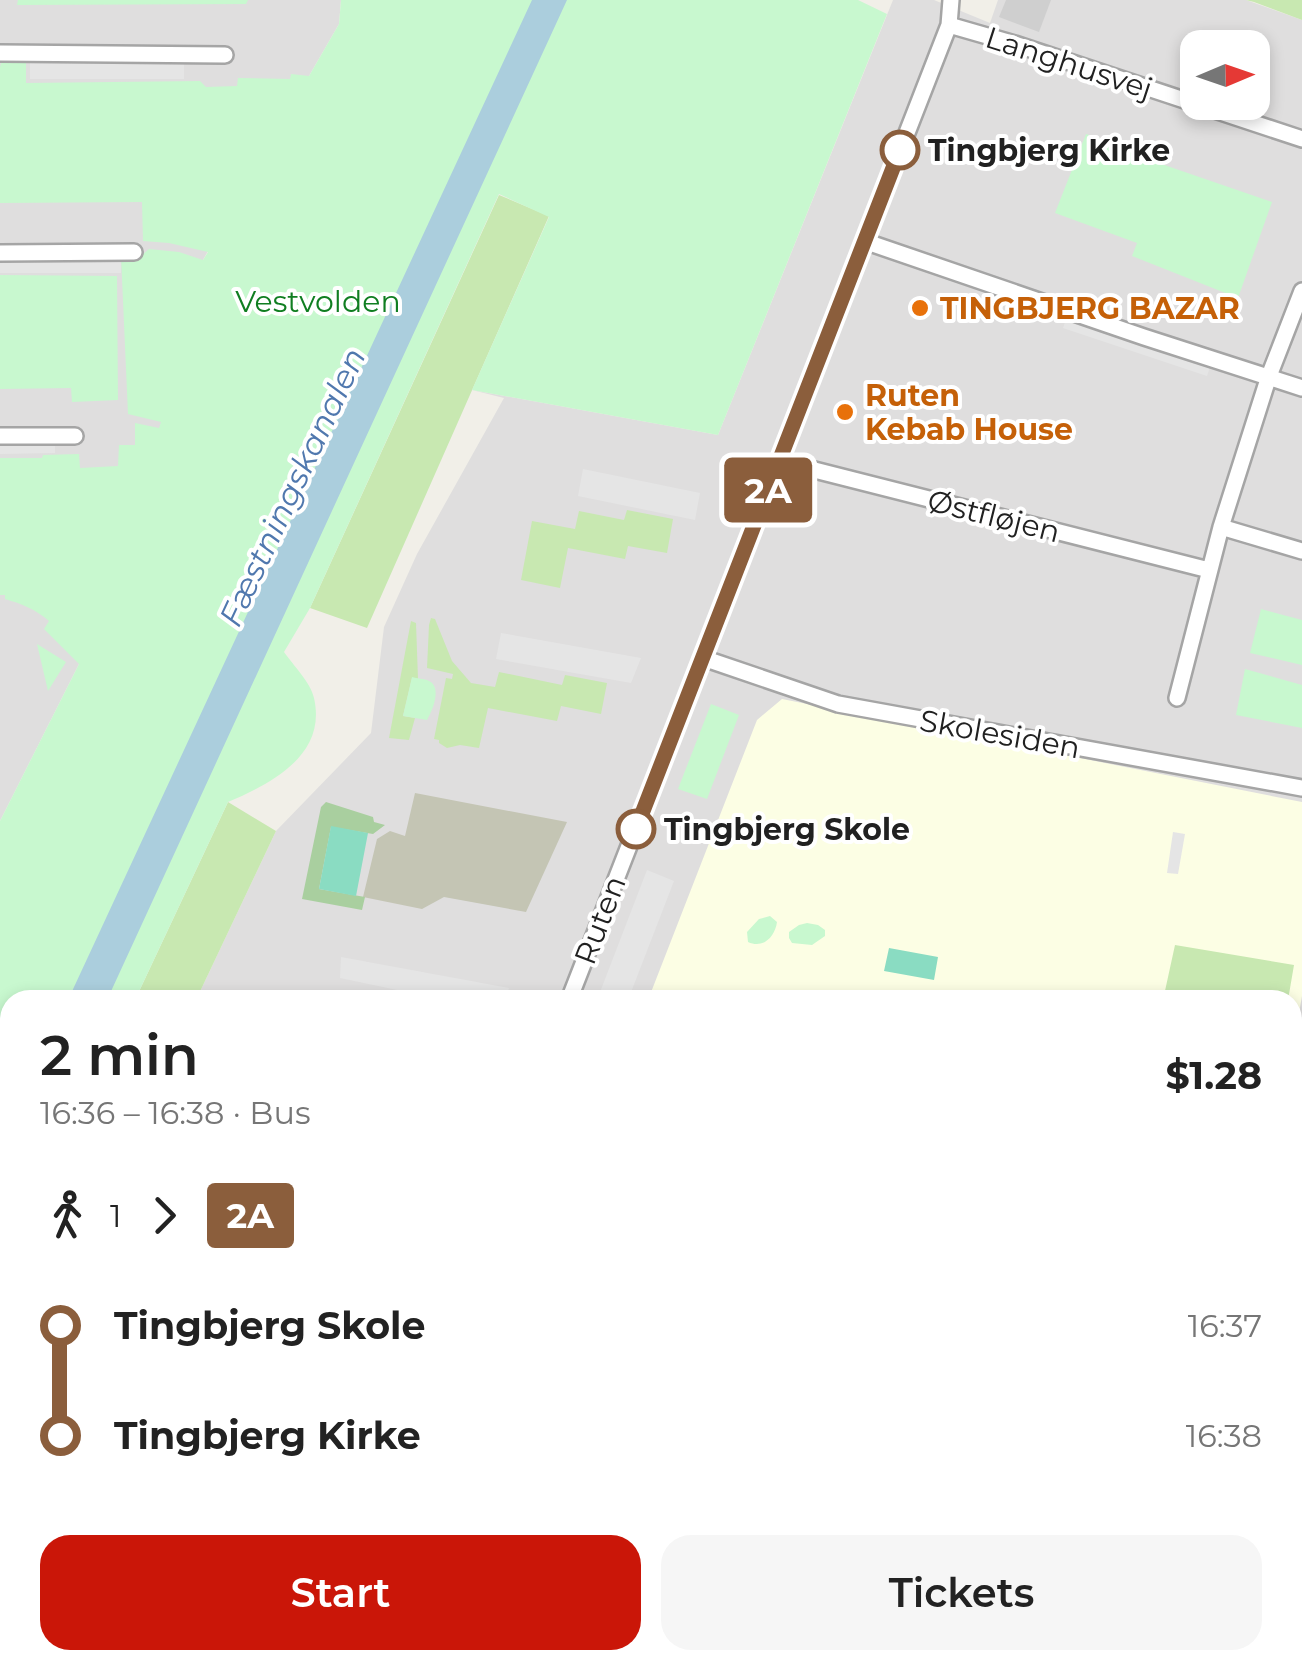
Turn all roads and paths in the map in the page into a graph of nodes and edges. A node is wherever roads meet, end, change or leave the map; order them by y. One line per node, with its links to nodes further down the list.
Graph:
1 (951, 0): 2 (street, Ruten)
2 (949, 25): 5 (street, Langhusvej); 6 (street, Ruten)
3 (0, 53): 4 (street)
4 (226, 54)
5 (1302, 140)
6 (864, 241): 10 (street); 14 (street, Ruten)
7 (134, 252): 8 (street)
8 (0, 253)
9 (1302, 291): 10 (street)
10 (1268, 376): 11 (street); 15 (street)
11 (1302, 388)
12 (0, 436): 13 (street)
13 (74, 436)
14 (778, 462): 17 (street, Østfløjen); 18 (street, Ruten)
15 (1221, 527): 16 (street); 17 (street)
16 (1302, 551)
17 (1209, 570): 19 (street)
18 (703, 658): 20 (street, Skolesiden); 21 (street, Ruten)
19 (1177, 698)
20 (1302, 788)
21 (573, 990)

